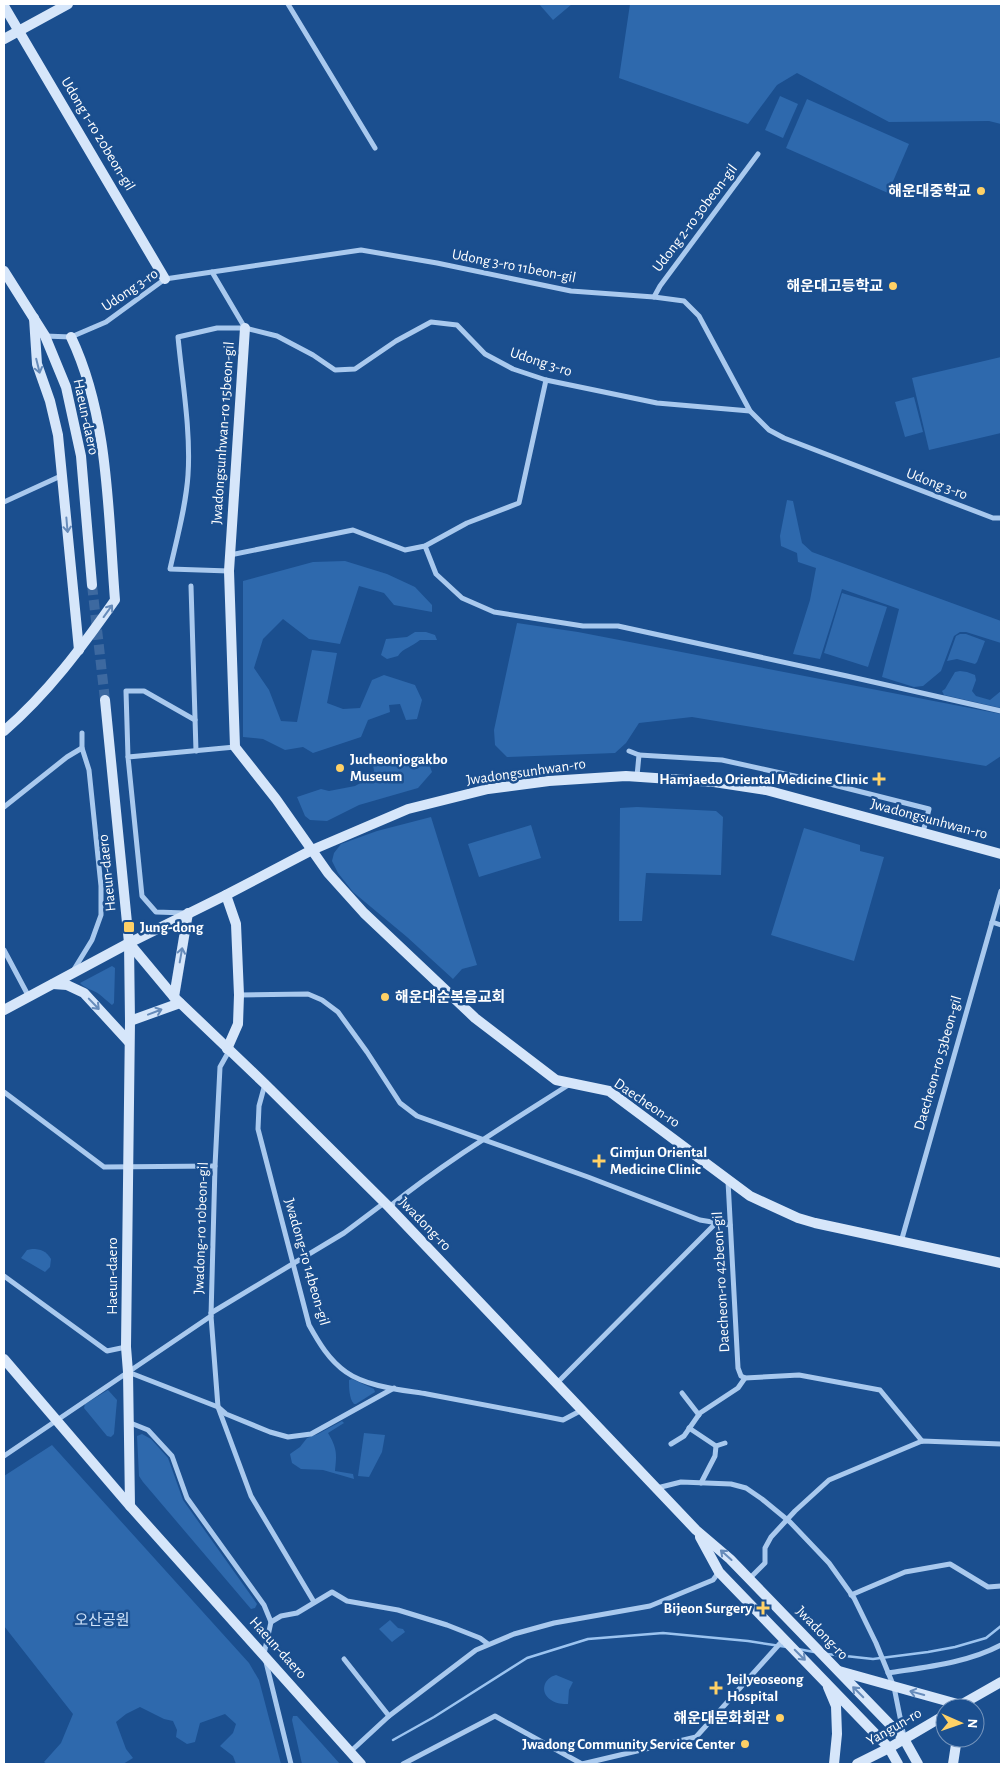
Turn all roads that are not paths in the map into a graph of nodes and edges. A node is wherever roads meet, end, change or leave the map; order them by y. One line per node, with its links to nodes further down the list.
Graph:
1 (68, 4): 4 (main road)
2 (288, 4): 6 (street)
3 (4, 6): 4 (main road, Udong 1-ro 20beon-gil)
4 (18, 30): 5 (main road); 10 (main road, Udong 1-ro 20beon-gil)
5 (4, 39)
6 (375, 148)
7 (758, 154): 11 (street, Udong 2-ro 30beon-gil)
8 (212, 272): 10 (street, Udong 3-ro); 11 (street, Udong 3-ro 11beon-gil); 13 (street)
9 (5, 274): 12 (main road, Haeun-daero)
10 (165, 279): 15 (street, Udong 3-ro)
11 (654, 297): 17 (street, Udong 3-ro 11beon-gil)
12 (34, 318): 14 (main road, Haeun-daero); 18 (main road, one-way to 18)
13 (245, 328): 16 (street, Udong 3-ro); 22 (main road, Jwadongsunhwan-ro 15beon-gil); 23 (street, Jwadongsunhwan-ro 15beon-gil)
14 (45, 336): 15 (street, Udong 3-ro); 24 (main road, Haeun-daero)
15 (71, 337): 26 (main road, one-way to 15)
16 (546, 380): 17 (street, Udong 3-ro); 21 (street)
17 (750, 411): 20 (street, Udong 3-ro)
18 (63, 475): 19 (street); 26 (main road, one-way to 26)
19 (4, 502)
20 (1001, 518)
21 (425, 546): 22 (street); 28 (street)
22 (230, 555): 23 (main road, Jwadongsunhwan-ro 15beon-gil)
23 (229, 571): 32 (main road, Jwadongsunhwan-ro 15beon-gil)
24 (92, 585)
25 (191, 586): 29 (street)
26 (79, 650): 30 (main road)
27 (105, 700): 48 (main road, Haeun-daero)
28 (1001, 712)
29 (195, 720): 34 (street); 37 (street)
30 (4, 730)
31 (82, 733): 33 (street)
32 (234, 747): 34 (street); 41 (main road)
33 (82, 748): 39 (street); 50 (street)
34 (196, 751): 37 (street)
35 (629, 751): 36 (street)
36 (640, 755): 38 (street); 40 (street)
37 (128, 757): 45 (street)
38 (637, 777): 40 (main road, Jwadongsunhwan-ro); 41 (main road, Jwadongsunhwan-ro)
39 (4, 807)
40 (923, 832): 42 (main road, Jwadongsunhwan-ro)
41 (312, 850): 44 (main road, Jwadongsunhwan-ro); 60 (main road, Daecheon-ro)
42 (1001, 854)
43 (1001, 891): 46 (street, Daecheon-ro 53beon-gil)
44 (226, 895): 45 (main road, Jwadongsunhwan-ro); 52 (main road)
45 (188, 913): 48 (main road, Jwadongsunhwan-ro); 54 (main road, one-way to 45)
46 (992, 922): 47 (street); 69 (street, Daecheon-ro 53beon-gil)
47 (1001, 925)
48 (129, 943): 50 (main road, Jwadongsunhwan-ro); 54 (main road, Jwadong-ro); 56 (main road, Haeun-daero)
49 (4, 950): 53 (street)
50 (72, 973): 51 (main road, Jwadongsunhwan-ro)
51 (52, 984): 53 (main road, Jwadongsunhwan-ro); 57 (main road, one-way to 57)
52 (239, 995): 58 (main road); 62 (street)
53 (29, 997): 55 (main road, Jwadongsunhwan-ro)
54 (177, 1000): 56 (main road, one-way to 54); 58 (main road, Jwadong-ro)
55 (4, 1010)
56 (130, 1022): 57 (main road, Haeun-daero)
57 (129, 1042): 64 (main road, Haeun-daero)
58 (228, 1050): 59 (main road, Jwadong-ro); 63 (street, Jwadong-ro 10beon-gil)
59 (265, 1084): 66 (main road, Jwadong-ro); 70 (street, Jwadong-ro 14beon-gil)
60 (570, 1084): 62 (street); 65 (main road, Daecheon-ro)
61 (4, 1092): 64 (street)
62 (483, 1140): 66 (street); 67 (street)
63 (215, 1166): 64 (street); 73 (street, Jwadong-ro 10beon-gil)
64 (127, 1167): 74 (main road, Haeun-daero)
65 (728, 1181): 68 (street, Daecheon-ro 42beon-gil); 69 (main road, Daecheon-ro)
66 (387, 1205): 70 (street); 78 (main road, Jwadong-ro)
67 (715, 1224): 68 (street); 78 (street)
68 (730, 1225): 77 (street, Daecheon-ro 42beon-gil)
69 (900, 1242): 71 (main road, Daecheon-ro)
70 (294, 1263): 73 (street); 79 (street, Jwadong-ro 14beon-gil)
71 (1001, 1263)
72 (4, 1276): 74 (street)
73 (211, 1314): 76 (street); 81 (street, Jwadong-ro 10beon-gil)
74 (126, 1347): 76 (main road, Haeun-daero)
75 (4, 1359): 84 (main road)
76 (128, 1372): 81 (street); 84 (street); 85 (main road, Haeun-daero)
77 (745, 1378): 83 (street); 87 (street)
78 (556, 1383): 82 (main road, Jwadong-ro)
79 (395, 1388): 81 (street); 82 (street, Jwadong-ro 14beon-gil)
80 (682, 1393): 83 (street)
81 (218, 1407): 102 (street, Jwadong-ro 10beon-gil)
82 (582, 1410): 94 (main road, Jwadong-ro)
83 (700, 1415): 86 (street)
84 (56, 1420): 92 (street); 95 (main road)
85 (128, 1422): 95 (main road, Haeun-daero); 103 (street)
86 (689, 1428): 89 (street); 91 (street)
87 (922, 1440): 90 (street); 96 (street)
88 (725, 1443): 91 (street)
89 (671, 1444)
90 (1001, 1444)
91 (716, 1446): 93 (street)
92 (4, 1456)
93 (701, 1483): 94 (street); 96 (street)
94 (656, 1488): 97 (main road, Jwadong-ro)
95 (130, 1506): 107 (main road, Haeun-daero)
96 (788, 1520): 99 (street); 101 (street)
97 (696, 1530): 98 (main road, Jwadong-ro); 99 (main road, Jwadong-ro, one-way to 97)
98 (720, 1572): 104 (main road, Jwadong-ro); 105 (street)
99 (749, 1579): 109 (main road, Jwadong-ro)
100 (1001, 1586): 101 (street)
101 (851, 1595): 110 (street)
102 (314, 1602): 103 (street); 105 (street)
103 (271, 1622): 107 (street)
104 (784, 1639): 111 (main road, Jwadong-ro, one-way to 111); 122 (street)
105 (488, 1644): 116 (street)
106 (1001, 1645): 110 (street)
107 (264, 1654): 121 (main road, Haeun-daero); 123 (street)
108 (344, 1660): 116 (street)
109 (837, 1671): 113 (main road); 118 (main road, Jwadong-ro, one-way to 109)
110 (888, 1673): 113 (street)
111 (826, 1682): 119 (main road, Jwadong-ro); 126 (main road)
112 (1001, 1682): 114 (main road)
113 (894, 1687): 115 (main road, one-way to 113); 118 (street)
114 (974, 1698)
115 (935, 1700)
116 (389, 1716): 121 (street)
117 (935, 1721): 118 (main road, Yangun-ro)
118 (904, 1739): 119 (main road, Yangun-ro); 129 (main road, Jwadong-ro)
119 (889, 1748): 127 (main road, Yangun-ro); 128 (main road, Jwadong-ro)
120 (955, 1748): 130 (main road)
121 (350, 1752): 124 (main road, Haeun-daero)
122 (571, 1762): 125 (street)
123 (291, 1764)
124 (361, 1764)
125 (403, 1764)
126 (834, 1764)
127 (857, 1764)
128 (898, 1764)
129 (918, 1764)
130 (953, 1764)

